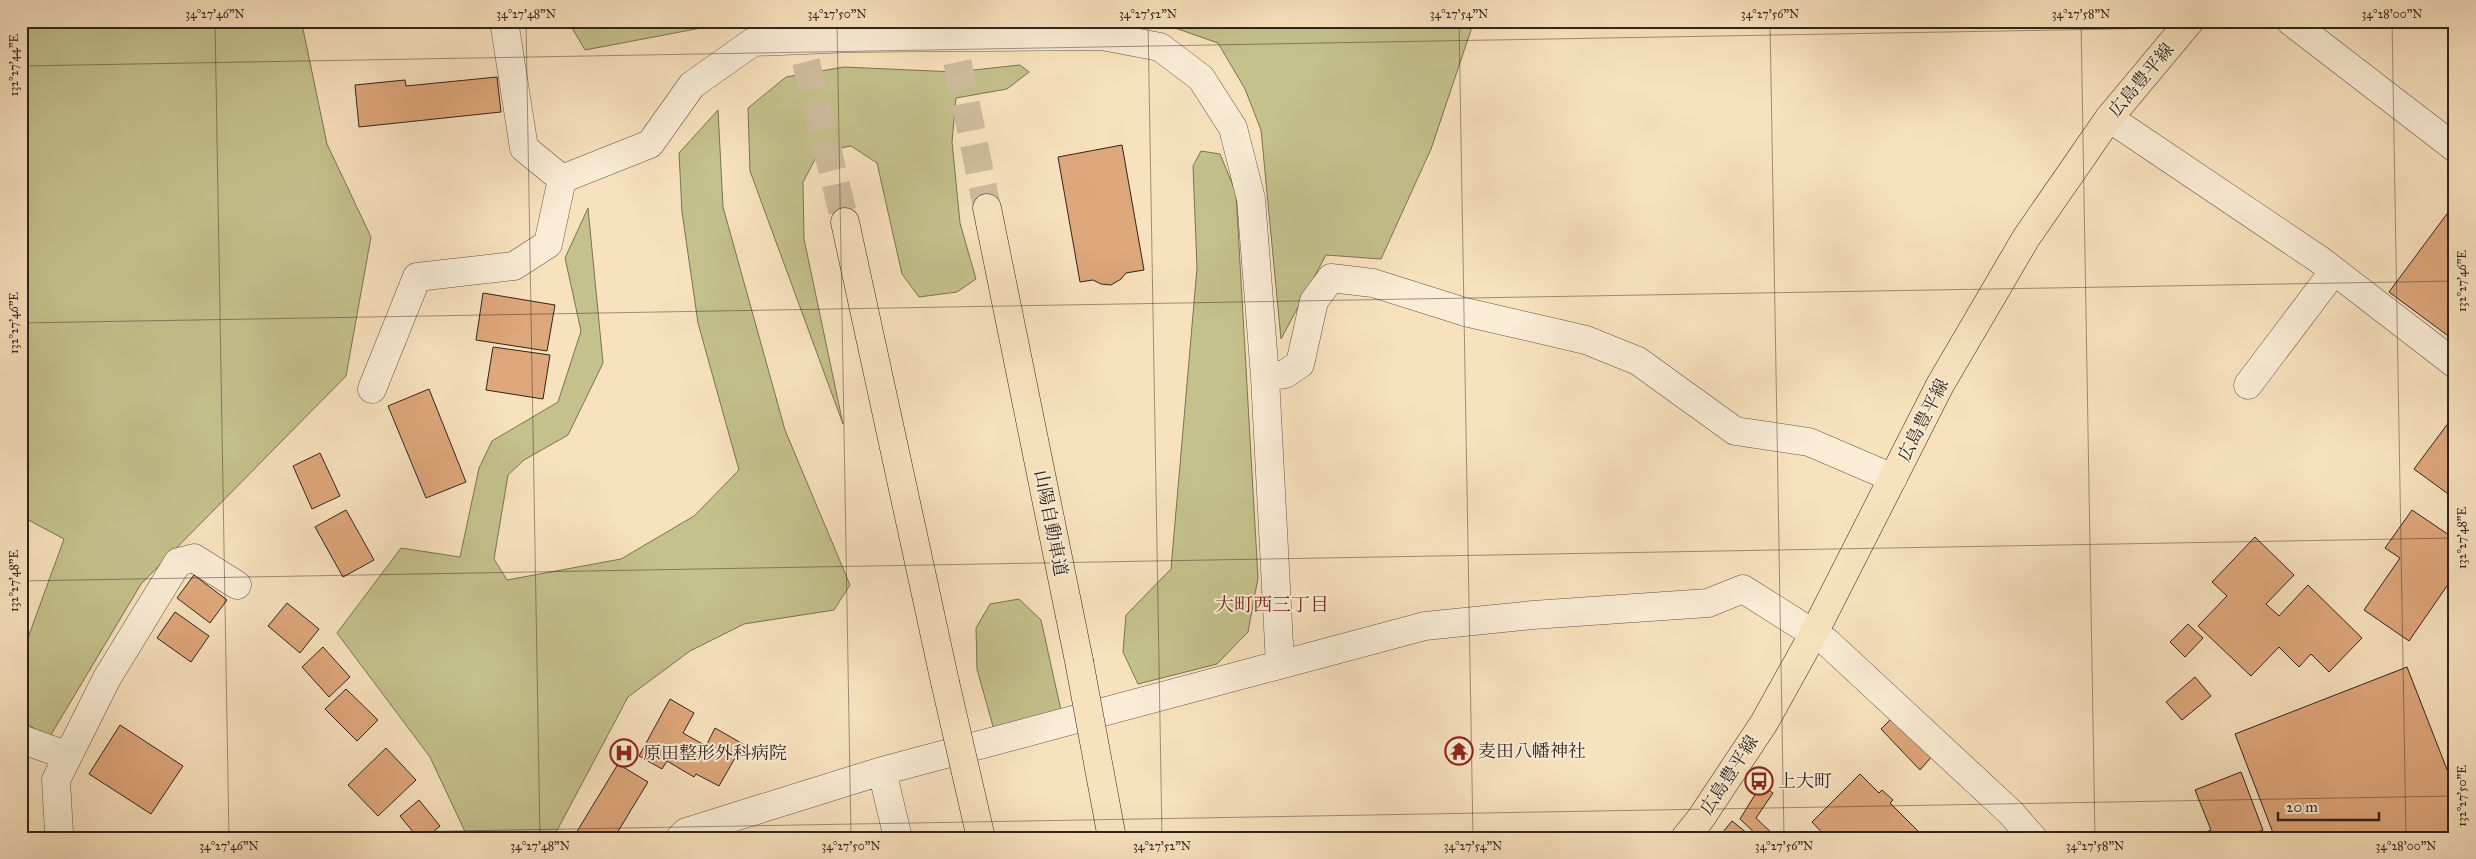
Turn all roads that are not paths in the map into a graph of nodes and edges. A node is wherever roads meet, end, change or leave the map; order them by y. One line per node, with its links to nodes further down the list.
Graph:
1 (504, 21): 6 (street)
2 (2190, 21): 4 (main road, 広島豊平線)
3 (2290, 21): 5 (street)
4 (2109, 118): 9 (street); 14 (main road, 広島豊平線)
5 (2455, 148)
6 (562, 179): 11 (street); 13 (street)
7 (987, 208): 25 (main road, 山陽自動車道, bridge)
8 (845, 222): 24 (main road, bridge)
9 (2334, 271): 10 (street); 12 (street)
10 (2455, 364)
11 (1265, 377): 14 (street); 17 (street)
12 (2248, 386)
13 (372, 390)
14 (1893, 478): 16 (main road, 広島豊平線)
15 (238, 585): 19 (street)
16 (1814, 633): 17 (street); 26 (main road, 広島豊平線); 27 (street)
17 (1280, 664): 20 (street)
18 (21, 740): 19 (street)
19 (68, 756): 21 (street)
20 (882, 771): 22 (street); 23 (street)
21 (57, 838)
22 (680, 838)
23 (898, 838)
24 (980, 838)
25 (1112, 838)
26 (1685, 838)
27 (2033, 838)

